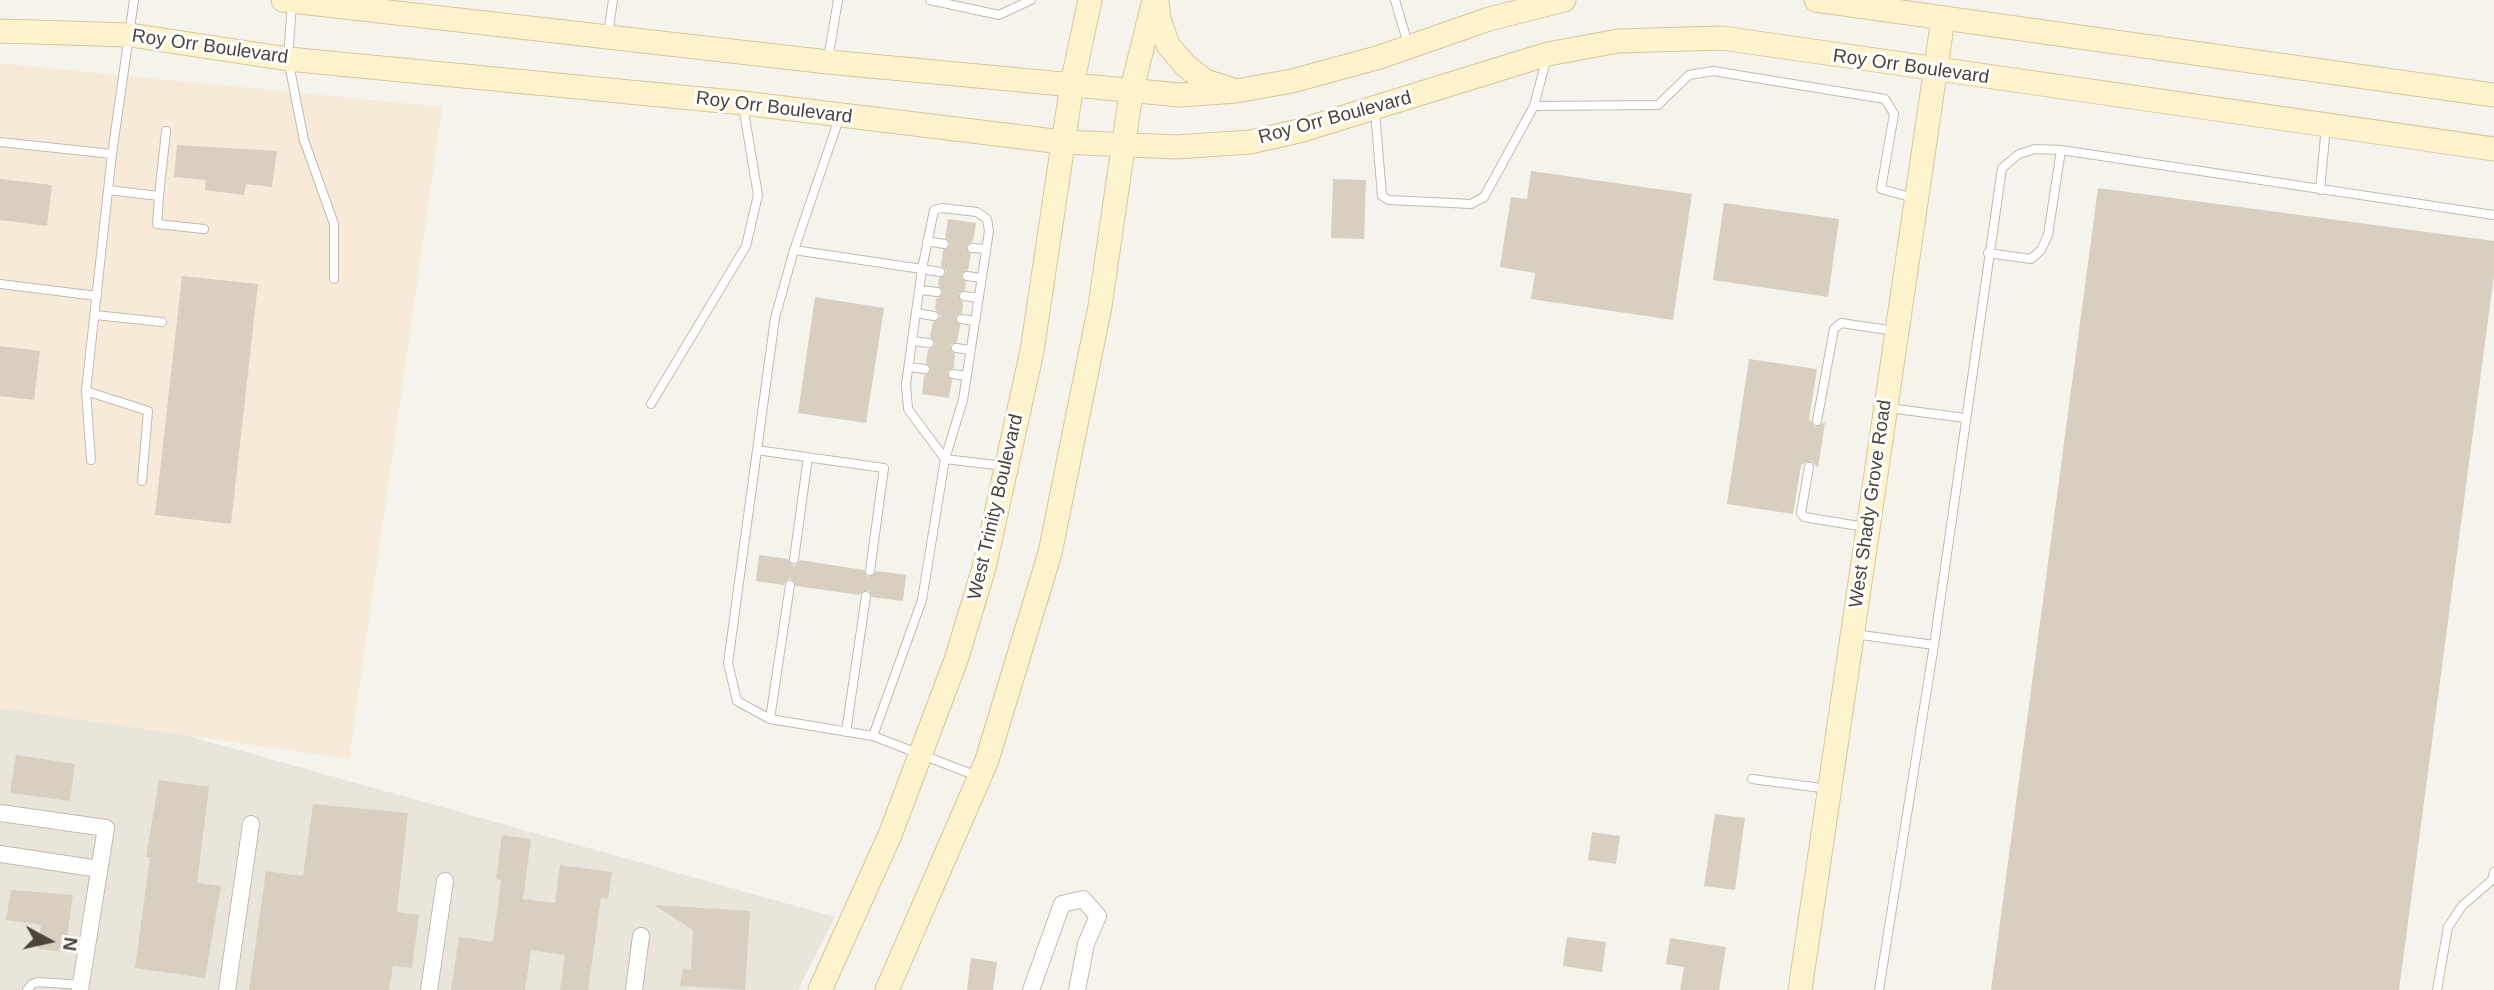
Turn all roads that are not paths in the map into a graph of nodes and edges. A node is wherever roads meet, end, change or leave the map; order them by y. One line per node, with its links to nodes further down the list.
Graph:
1 (134, 0): 15 (lane)
2 (283, 0): 3 (main road)
3 (292, 0): 16 (main road); 19 (lane)
4 (613, 0): 16 (lane)
5 (838, 0): 20 (lane)
6 (930, 0): 7 (lane)
7 (1031, 0)
8 (1090, 0): 22 (main road, West Trinity Boulevard)
9 (1155, 0): 23 (main road); 24 (main road)
10 (1395, 0): 17 (lane)
11 (1563, 0): 17 (main road)
12 (1816, 0): 13 (main road)
13 (1943, 19): 21 (main road, West Shady Grove Road); 25 (main road)
14 (0, 31): 15 (main road, Roy Orr Boulevard)
15 (130, 35): 19 (main road, Roy Orr Boulevard); 37 (lane)
16 (607, 37): 20 (main road)
17 (1408, 46): 23 (main road)
18 (1548, 54): 21 (main road, Roy Orr Boulevard); 27 (lane); 28 (main road, Roy Orr Boulevard)
19 (288, 59): 26 (main road, Roy Orr Boulevard); 54 (lane)
20 (828, 62): 22 (main road)
21 (1935, 71): 30 (main road, Roy Orr Boulevard); 41 (main road, West Shady Grove Road)
22 (1072, 84): 24 (main road); 33 (main road, West Trinity Boulevard)
23 (1236, 91): 24 (main road)
24 (1131, 93): 34 (main road)
25 (2494, 95)
26 (743, 103): 29 (main road, Roy Orr Boulevard); 77 (lane)
27 (1534, 106): 28 (lane); 41 (lane)
28 (1375, 108): 34 (main road, Roy Orr Boulevard)
29 (840, 116): 33 (main road, Roy Orr Boulevard); 48 (lane)
30 (2326, 126): 35 (main road, Roy Orr Boulevard); 39 (lane)
31 (166, 131): 40 (lane)
32 (0, 142): 37 (lane)
33 (1062, 142): 34 (main road, Roy Orr Boulevard); 85 (main road, West Trinity Boulevard)
34 (1124, 144): 99 (main road)
35 (2494, 149)
36 (2061, 150): 39 (lane); 49 (lane); 49 (lane)
37 (112, 154): 38 (lane)
38 (108, 190): 40 (lane); 58 (lane)
39 (2320, 190): 42 (lane)
40 (159, 195): 43 (lane)
41 (1916, 198): 67 (main road, West Shady Grove Road)
42 (2494, 215)
43 (204, 229)
44 (927, 241): 45 (lane); 47 (lane); 50 (lane)
45 (944, 244)
46 (972, 248): 47 (lane)
47 (986, 249): 53 (lane)
48 (794, 250): 50 (lane); 81 (lane)
49 (1988, 253): 79 (lane)
50 (922, 269): 51 (lane); 56 (lane)
51 (940, 272)
52 (968, 276): 53 (lane)
53 (982, 278): 60 (lane)
54 (334, 279)
55 (0, 284): 58 (lane)
56 (920, 290): 57 (lane); 61 (lane)
57 (937, 292)
58 (97, 296): 62 (lane)
59 (964, 296): 60 (lane)
60 (979, 298): 65 (lane)
61 (916, 313): 63 (lane); 68 (lane)
62 (95, 315): 66 (lane); 76 (lane)
63 (934, 316)
64 (961, 319): 65 (lane)
65 (975, 321): 71 (lane)
66 (162, 322)
67 (1897, 331): 78 (main road, West Shady Grove Road); 80 (lane)
68 (912, 341): 69 (lane); 72 (lane)
69 (929, 343)
70 (956, 348): 71 (lane)
71 (971, 350): 75 (lane)
72 (909, 367): 73 (lane); 83 (lane)
73 (925, 369)
74 (953, 374): 75 (lane)
75 (967, 376): 83 (lane)
76 (86, 391): 84 (lane); 87 (lane)
77 (651, 404)
78 (1886, 407): 79 (lane); 88 (main road, West Shady Grove Road)
79 (1965, 418): 94 (lane)
80 (1817, 421)
81 (757, 450): 82 (lane); 95 (lane)
82 (808, 457): 89 (lane); 90 (lane)
83 (945, 458): 85 (lane); 97 (lane)
84 (91, 460)
85 (1007, 467): 98 (main road, West Trinity Boulevard)
86 (1809, 467): 88 (lane)
87 (142, 481)
88 (1868, 527): 93 (main road, West Shady Grove Road)
89 (794, 559)
90 (870, 571)
91 (790, 585): 95 (lane)
92 (866, 596): 96 (lane)
93 (1852, 634): 94 (lane); 101 (main road, West Shady Grove Road)
94 (1934, 645): 119 (lane)
95 (770, 719): 96 (lane)
96 (846, 732): 97 (lane)
97 (873, 736): 98 (lane)
98 (922, 753): 99 (lane); 114 (main road, West Trinity Boulevard)
99 (980, 777): 115 (main road)
100 (1752, 779): 101 (lane)
101 (1829, 789): 118 (main road, West Shady Grove Road)
102 (0, 813): 105 (street)
103 (251, 824): 111 (street)
104 (0, 854): 105 (street)
105 (99, 869): 109 (street)
106 (2494, 872): 120 (lane)
107 (445, 881): 112 (street)
108 (641, 936): 113 (street)
109 (81, 988): 110 (lane)
110 (27, 990)
111 (227, 990)
112 (429, 990)
113 (634, 990)
114 (820, 990)
115 (887, 990)
116 (1031, 990): 117 (street)
117 (1077, 990)
118 (1800, 990)
119 (1879, 990)
120 (2437, 990)

